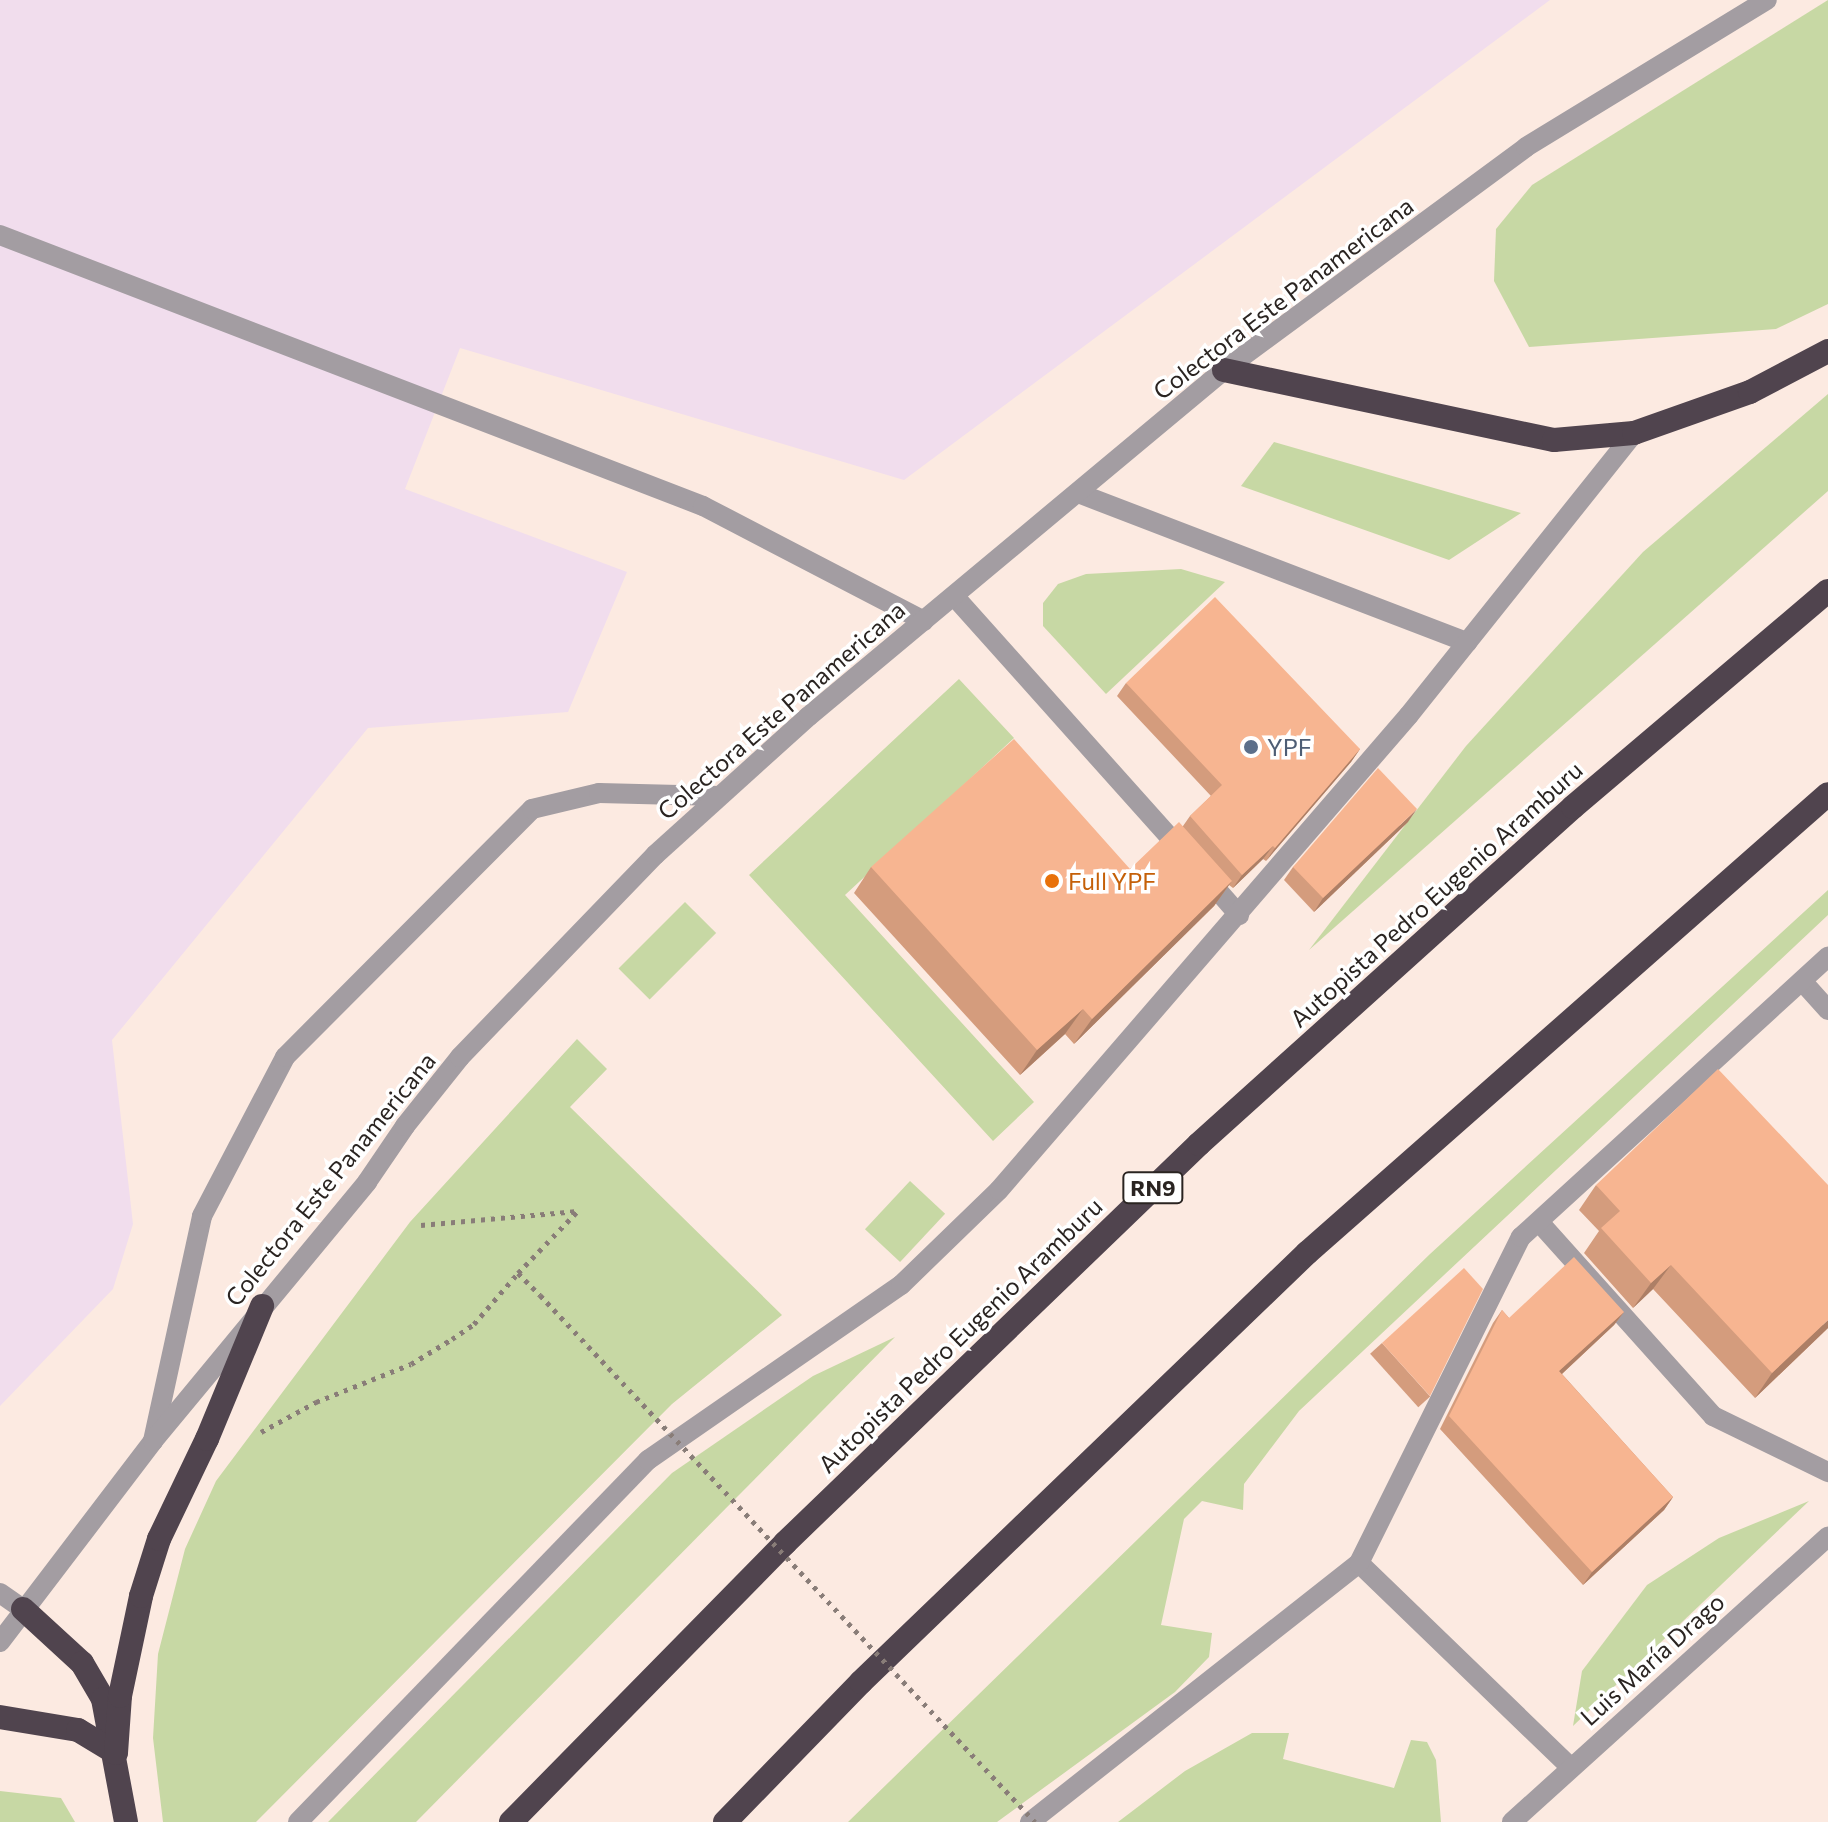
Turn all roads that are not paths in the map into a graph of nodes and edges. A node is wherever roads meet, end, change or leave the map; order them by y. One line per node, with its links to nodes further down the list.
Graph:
1 (1767, 0): 4 (street, Colectora Este Panamericana)
2 (0, 235): 9 (street)
3 (1828, 351): 5 (highway)
4 (1224, 370): 5 (highway); 6 (street, Colectora Este Panamericana)
5 (1634, 433): 10 (street)
6 (1078, 493): 8 (street, Colectora Este Panamericana); 10 (street)
7 (1828, 591): 31 (highway, Autopista Pedro Eugenio Aramburu / RN9)
8 (954, 596): 9 (street, Colectora Este Panamericana); 13 (street)
9 (924, 621): 12 (street, Colectora Este Panamericana)
10 (1467, 642): 13 (street)
11 (1828, 794): 32 (highway)
12 (719, 796): 18 (street, Colectora Este Panamericana); 19 (street)
13 (1239, 915): 30 (street)
14 (1828, 957): 15 (street)
15 (1802, 981): 16 (street); 17 (street)
16 (1828, 1010)
17 (1539, 1222): 20 (street); 22 (street)
18 (262, 1306): 19 (street, Colectora Este Panamericana); 27 (highway)
19 (153, 1441): 24 (street, Colectora Este Panamericana)
20 (1828, 1472)
21 (1828, 1536): 28 (street, Luis María Drago)
22 (1359, 1563): 28 (street); 33 (street)
23 (0, 1593): 24 (street)
24 (23, 1609): 25 (street, Colectora Este Panamericana); 27 (highway)
25 (0, 1642)
26 (0, 1717): 27 (highway)
27 (116, 1753): 29 (highway)
28 (1571, 1768): 34 (street, Luis María Drago)
29 (126, 1822)
30 (298, 1822)
31 (511, 1822)
32 (725, 1822)
33 (1032, 1822)
34 (1512, 1822)

